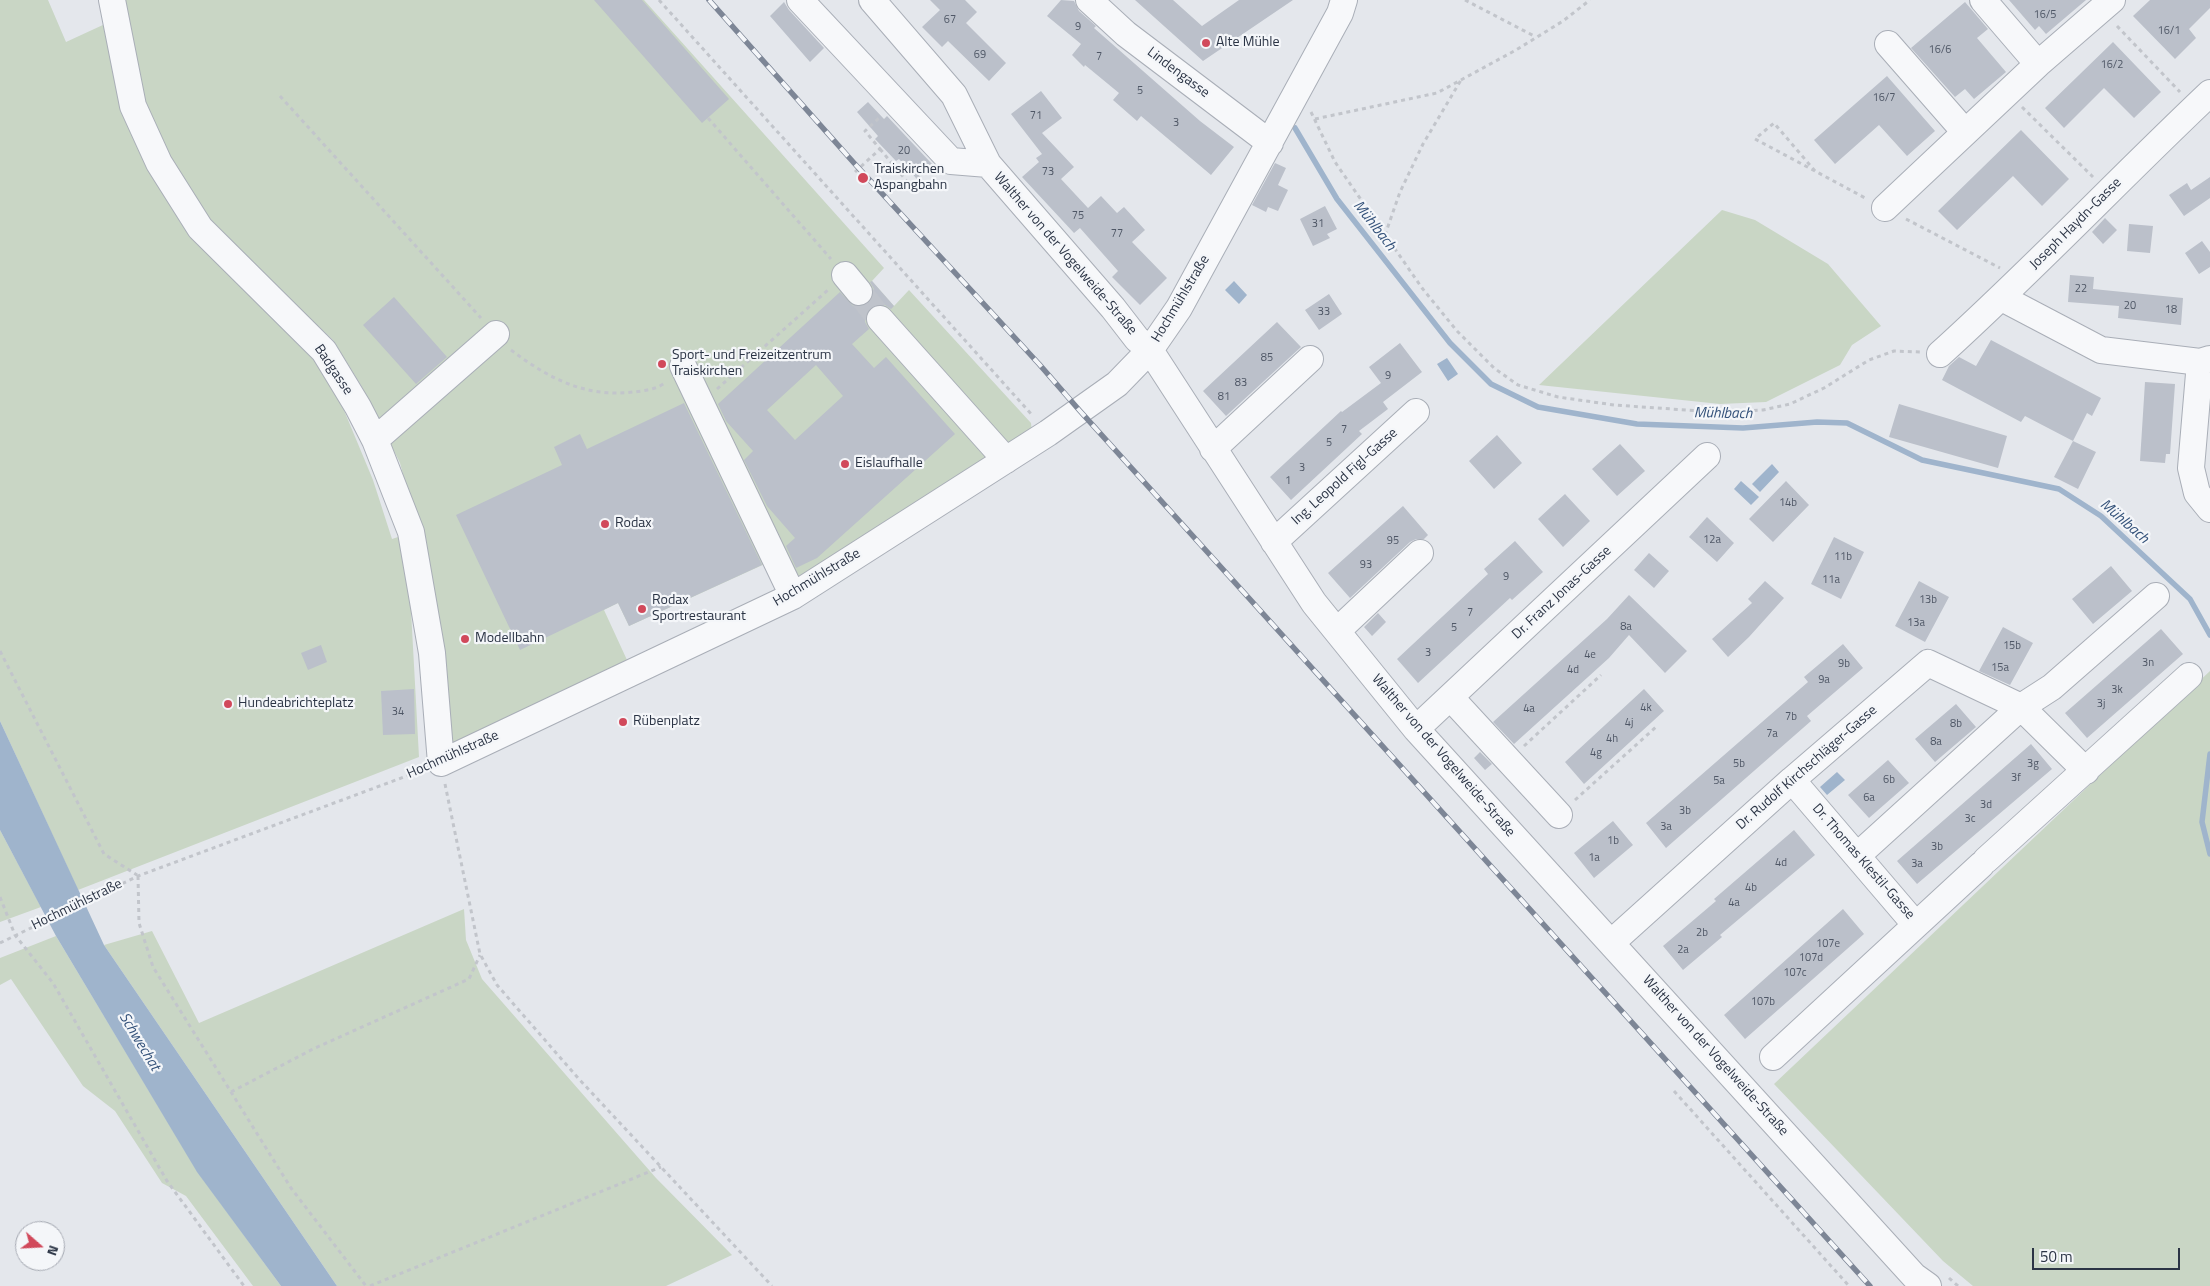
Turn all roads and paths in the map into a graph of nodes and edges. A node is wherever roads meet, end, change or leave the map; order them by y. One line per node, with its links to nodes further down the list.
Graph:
1 (112, 0): 45 (street, Badgasse)
2 (659, 0): 43 (path)
3 (800, 0): 19 (street, Walther von der Vogelweide-Straße)
4 (872, 0): 26 (street, Walther von der Vogelweide-Straße)
5 (1089, 0): 23 (street, Lindengasse)
6 (1344, 0): 15 (street, Hochmühlstraße)
7 (1466, 0): 11 (path)
8 (1590, 0): 11 (path)
9 (1983, 0): 13 (street)
10 (2106, 5): 13 (street); 18 (path)
11 (1536, 38): 14 (path)
12 (1888, 44): 22 (street)
13 (2038, 64): 16 (street)
14 (1462, 79): 21 (path); 31 (path)
15 (1300, 88): 21 (path); 23 (street, Hochmühlstraße)
16 (2008, 93): 22 (street); 29 (path)
17 (280, 96): 35 (path)
18 (2202, 100): 29 (street, Joseph Haydn-Gasse)
19 (895, 101): 24 (path); 25 (street, Walther von der Vogelweide-Straße)
20 (708, 118): 41 (path)
21 (1314, 119): 31 (path)
22 (1965, 132): 30 (street)
23 (1270, 143): 36 (street, Hochmühlstraße)
24 (880, 149): 25 (path); 28 (path)
25 (944, 154): 26 (street, Walther von der Vogelweide-Straße)
26 (988, 164): 36 (street, Walther von der Vogelweide-Straße)
27 (1815, 171): 27 (path); 30 (path)
28 (856, 172)
29 (2108, 191): 32 (street, Joseph Haydn-Gasse)
30 (1885, 208): 32 (path)
31 (1385, 236): 37 (path)
32 (2020, 279): 33 (street, Joseph Haydn-Gasse)
33 (2002, 298): 37 (street, Joseph Haydn-Gasse); 39 (street)
34 (880, 319): 48 (street)
35 (496, 334): 40 (path); 45 (street)
36 (1150, 350): 43 (street, Hochmühlstraße); 46 (street, Walther von der Vogelweide-Straße)
37 (1940, 354)
38 (1310, 360): 46 (street)
39 (2205, 360): 44 (street)
40 (683, 366): 41 (street)
41 (700, 405): 52 (street)
42 (1416, 412): 50 (street, Ing. Leopold Figl-Gasse)
43 (1048, 433): 48 (street, Hochmühlstraße)
44 (2202, 438): 49 (street)
45 (375, 440): 63 (street, Badgasse)
46 (1213, 449): 50 (street, Walther von der Vogelweide-Straße)
47 (1707, 456): 58 (street, Dr. Franz Jonas-Gasse)
48 (1006, 460): 52 (street, Hochmühlstraße)
49 (2210, 509)
50 (1274, 542): 54 (street, Walther von der Vogelweide-Straße)
51 (1420, 553): 54 (street)
52 (794, 596): 63 (street, Hochmühlstraße)
53 (2156, 596): 59 (street)
54 (1336, 631): 61 (street, Walther von der Vogelweide-Straße)
55 (0, 651): 68 (path)
56 (1600, 675): 62 (path)
57 (2189, 676): 64 (street, Dr. Thomas Klestil-Gasse)
58 (1451, 698): 61 (street, Dr. Franz Jonas-Gasse); 62 (street)
59 (2021, 707): 64 (street); 65 (street, Dr. Rudolf Kirchschläger-Gasse); 67 (street)
60 (1656, 727): 66 (path)
61 (1416, 729): 73 (street, Walther von der Vogelweide-Straße)
62 (1509, 759): 66 (street)
63 (441, 763): 68 (path, Hochmühlstraße); 74 (path)
64 (2086, 771): 70 (street, Dr. Thomas Klestil-Gasse)
65 (1792, 780): 67 (street, Dr. Thomas Klestil-Gasse); 73 (street, Dr. Rudolf Kirchschläger-Gasse)
66 (1559, 815)
67 (1858, 855): 70 (street, Dr. Thomas Klestil-Gasse)
68 (138, 876): 71 (path, Hochmühlstraße); 77 (path)
69 (0, 896): 71 (path)
70 (1915, 924): 75 (street)
71 (15, 935): 72 (path, Hochmühlstraße); 79 (path)
72 (0, 943)
73 (1611, 943): 84 (street, Walther von der Vogelweide-Straße)
74 (480, 954): 77 (path); 78 (path)
75 (1774, 1057)
76 (1674, 1091): 83 (path)
77 (231, 1092): 80 (path)
78 (661, 1168): 81 (path); 82 (path)
79 (244, 1286)
80 (366, 1286)
81 (370, 1286)
82 (772, 1286)
83 (1849, 1286)
84 (1928, 1286)

